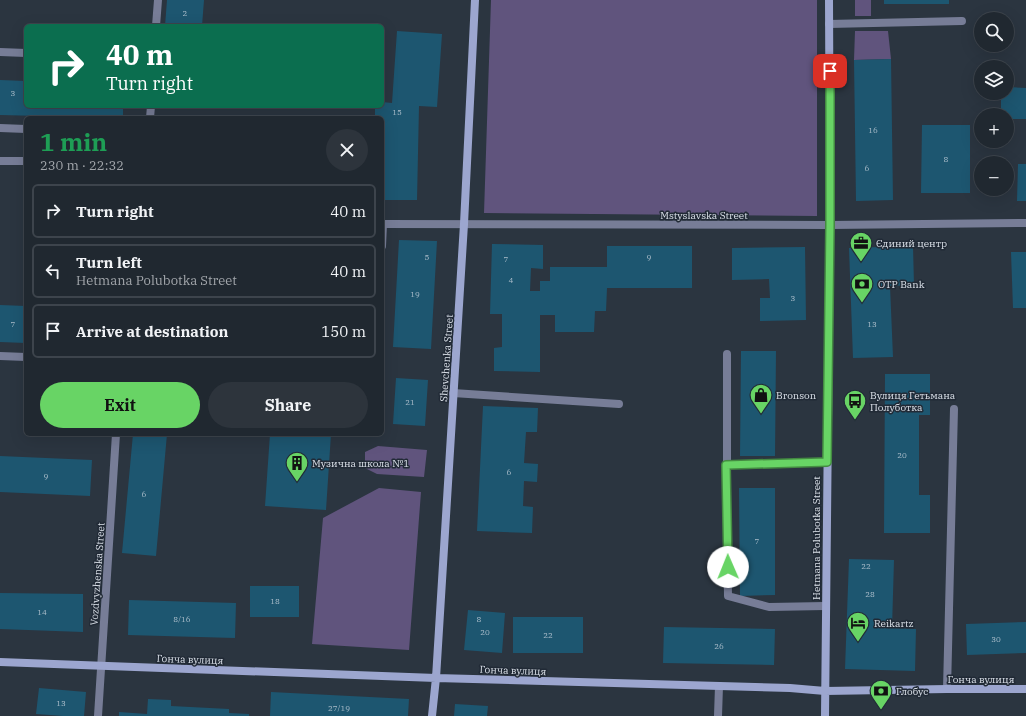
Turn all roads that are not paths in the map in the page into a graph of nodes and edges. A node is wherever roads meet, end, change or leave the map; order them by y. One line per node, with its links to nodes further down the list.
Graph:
1 (158, 0): 5 (street)
2 (475, 0): 15 (main road, Shevchenka Street)
3 (829, 0): 6 (main road, Hetmana Polubotka Street)
4 (962, 21): 6 (street)
5 (156, 24)
6 (829, 24): 16 (main road, Hetmana Polubotka Street)
7 (0, 52): 8 (street)
8 (24, 53)
9 (0, 128): 10 (street)
10 (24, 129)
11 (0, 160): 12 (street)
12 (24, 161)
13 (1026, 223): 16 (street, Mstyslavska Street)
14 (384, 224): 15 (street, Mstyslavska Street)
15 (464, 224): 16 (street, Mstyslavska Street); 20 (main road, Shevchenka Street)
16 (830, 225): 24 (main road, Hetmana Polubotka Street)
17 (727, 354): 25 (street)
18 (0, 356): 19 (street)
19 (24, 357)
20 (453, 393): 21 (street); 29 (main road, Shevchenka Street)
21 (619, 404)
22 (954, 409): 31 (street)
23 (116, 436): 28 (street, Vozdvyzhenska Street)
24 (827, 462): 25 (street); 26 (main road, Hetmana Polubotka Street)
25 (727, 465): 26 (street)
26 (825, 606): 33 (main road, Hetmana Polubotka Street)
27 (0, 662): 28 (main road, Гонча вулиця)
28 (102, 666): 29 (main road, Гонча вулиця); 34 (street, Vozdvyzhenska Street)
29 (436, 678): 30 (main road, Гонча вулиця); 35 (main road, Shevchenka Street)
30 (719, 686): 33 (main road, Гонча вулиця); 36 (street)
31 (947, 689): 32 (main road, Гонча вулиця); 33 (main road, Гонча вулиця)
32 (1026, 689)
33 (825, 691): 37 (main road, Hetmana Polubotka Street)
34 (98, 716)
35 (432, 716)
36 (718, 716)
37 (825, 716)

